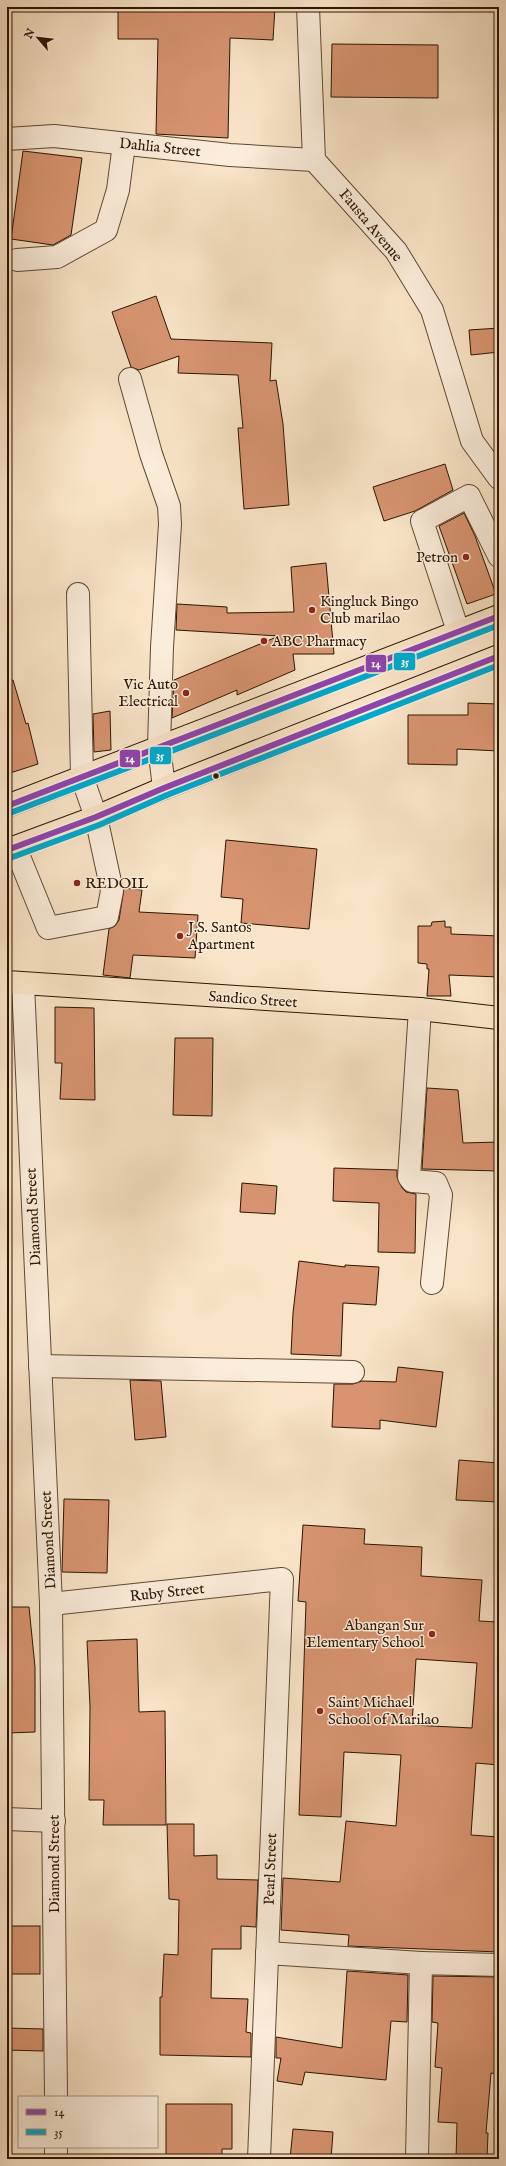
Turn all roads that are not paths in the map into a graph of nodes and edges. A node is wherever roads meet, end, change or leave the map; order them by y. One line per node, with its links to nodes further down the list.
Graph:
1 (308, 7): 4 (street)
2 (7, 139): 3 (street, Dahlia Street)
3 (124, 144): 4 (street, Dahlia Street); 5 (street)
4 (314, 160): 7 (street, Fausta Avenue)
5 (17, 260)
6 (130, 379): 13 (street)
7 (499, 478)
8 (499, 556): 11 (street)
9 (78, 594): 14 (street)
10 (499, 616): 11 (main road)
11 (458, 631): 13 (main road)
12 (499, 656): 15 (main road)
13 (159, 746): 14 (main road); 15 (street)
14 (82, 777): 16 (main road); 17 (street)
15 (164, 788): 17 (main road)
16 (7, 806)
17 (96, 817): 18 (main road); 18 (street)
18 (11, 848)
19 (15, 983): 20 (main road, Sandico Street); 23 (street, Diamond Street)
20 (420, 1009): 21 (main road, Sandico Street); 22 (street)
21 (499, 1018)
22 (432, 1284)
23 (40, 1366): 24 (street); 26 (street, Diamond Street)
24 (353, 1372)
25 (282, 1580): 26 (street, Ruby Street); 29 (street, Pearl Street)
26 (51, 1604): 28 (street, Diamond Street)
27 (7, 1818): 28 (street)
28 (54, 1821): 32 (street, Diamond Street)
29 (267, 1953): 30 (street); 35 (street, Pearl Street)
30 (422, 1963): 31 (street); 36 (street)
31 (499, 1965)
32 (56, 2096)
33 (56, 2148): 34 (street)
34 (56, 2159)
35 (259, 2159)
36 (416, 2159)

